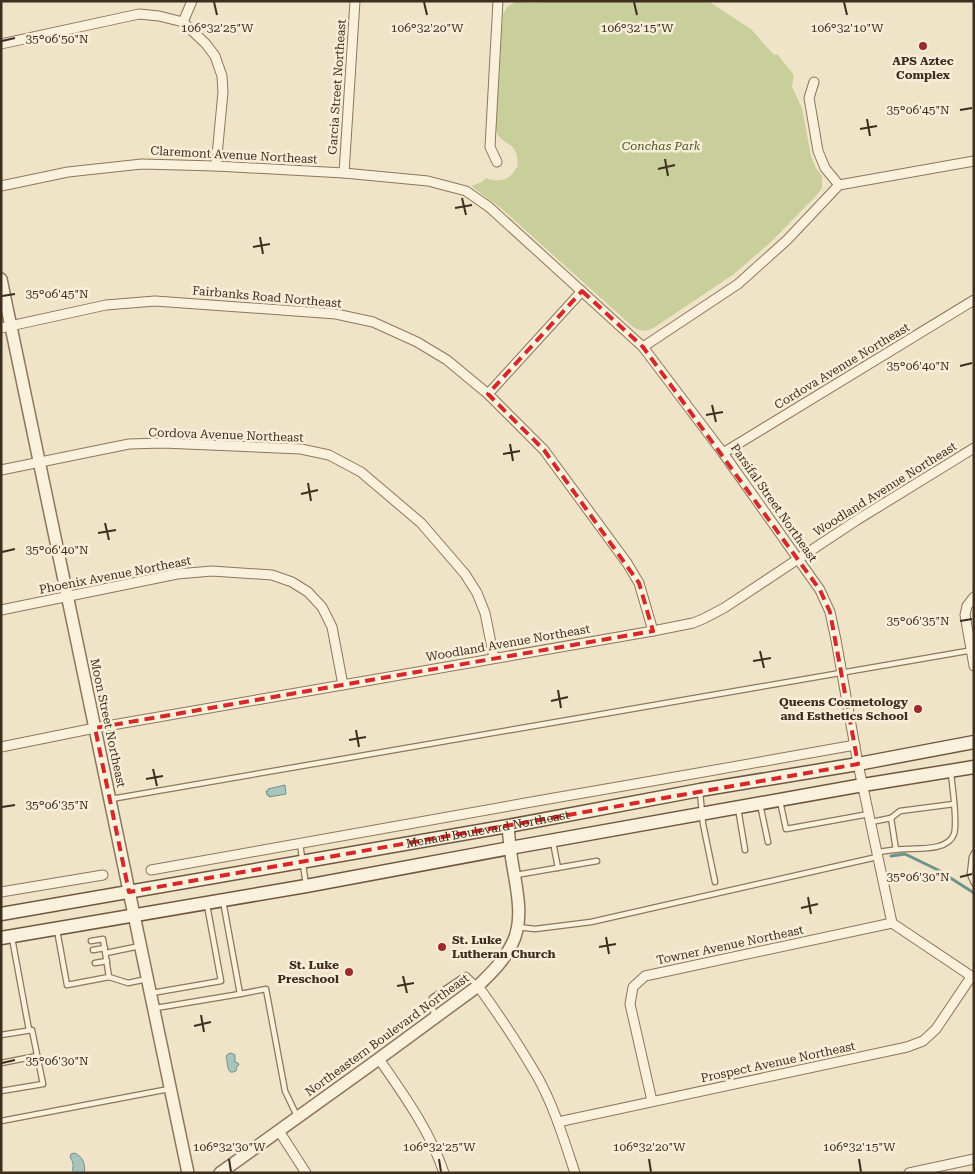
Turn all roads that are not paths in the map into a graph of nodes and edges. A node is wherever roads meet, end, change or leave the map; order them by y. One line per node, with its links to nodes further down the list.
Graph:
1 (192, 1): 4 (street)
2 (355, 1): 10 (street, Garcia Street Northeast)
3 (498, 1): 7 (street)
4 (183, 22): 5 (street); 9 (street)
5 (1, 44)
6 (814, 82): 11 (street)
7 (497, 162)
8 (974, 162): 11 (street)
9 (216, 166): 10 (street, Claremont Avenue Northeast); 12 (street, Claremont Avenue Northeast)
10 (344, 174): 13 (street, Claremont Avenue Northeast)
11 (839, 185): 18 (street)
12 (1, 186)
13 (466, 191): 15 (street, Parsifal Street Northeast)
14 (1, 278): 17 (street, Moon Street Northeast)
15 (582, 291): 18 (street, Parsifal Street Northeast); 19 (street)
16 (974, 300): 21 (street, Cordova Avenue Northeast)
17 (6, 327): 19 (street, Fairbanks Road Northeast); 22 (street, Moon Street Northeast)
18 (643, 347): 21 (street, Parsifal Street Northeast)
19 (488, 394): 28 (street, Fairbanks Road Northeast)
20 (974, 448): 24 (street, Woodland Avenue Northeast)
21 (723, 453): 24 (street, Parsifal Street Northeast)
22 (40, 462): 23 (street, Cordova Avenue Northeast); 25 (street, Moon Street Northeast); 30 (street, Cordova Avenue Northeast)
23 (1, 470)
24 (799, 560): 28 (street, Woodland Avenue Northeast); 32 (street, Parsifal Street Northeast)
25 (68, 597): 27 (street, Phoenix Avenue Northeast); 33 (street, Phoenix Avenue Northeast); 34 (street, Moon Street Northeast)
26 (974, 597): 29 (street)
27 (1, 610)
28 (652, 631): 30 (street, Woodland Avenue Northeast)
29 (972, 650): 31 (street); 32 (lane)
30 (494, 658): 33 (street, Woodland Avenue Northeast)
31 (974, 666)
32 (842, 673): 36 (street, Parsifal Street Northeast); 43 (lane)
33 (343, 685): 34 (street, Woodland Avenue Northeast)
34 (95, 728): 37 (street, Woodland Avenue Northeast); 43 (street, Moon Street Northeast)
35 (974, 742): 38 (main road, Menaul Boulevard Northeast)
36 (854, 744): 38 (street, Parsifal Street Northeast); 54 (street)
37 (1, 747)
38 (858, 764): 41 (street, Parsifal Street Northeast); 42 (main road, Menaul Boulevard Northeast)
39 (974, 766): 40 (main road, Menaul Boulevard Northeast)
40 (951, 770): 41 (main road, Menaul Boulevard Northeast); 46 (lane)
41 (862, 785): 44 (main road, Menaul Boulevard Northeast); 49 (street, Parsifal Street Northeast)
42 (700, 790): 48 (lane); 51 (main road, Menaul Boulevard Northeast)
43 (110, 799): 70 (street, Moon Street Northeast)
44 (780, 800): 45 (main road, Menaul Boulevard Northeast); 49 (lane)
45 (760, 803): 47 (main road, Menaul Boulevard Northeast); 53 (lane)
46 (954, 804): 50 (lane); 57 (lane)
47 (738, 807): 48 (main road, Menaul Boulevard Northeast); 56 (lane)
48 (702, 814): 52 (main road, Menaul Boulevard Northeast); 66 (lane)
49 (870, 818): 50 (lane); 59 (street, Parsifal Street Northeast)
50 (891, 818): 57 (lane)
51 (508, 826): 55 (street, Northeastern Boulevard Northeast); 61 (main road, Menaul Boulevard Northeast)
52 (553, 840): 55 (main road, Menaul Boulevard Northeast); 62 (lane)
53 (768, 842)
54 (300, 844): 61 (lane); 63 (street)
55 (510, 848): 64 (street, Northeastern Boulevard Northeast); 68 (main road, Menaul Boulevard Northeast)
56 (746, 850)
57 (896, 850): 59 (lane)
58 (974, 853): 67 (lane)
59 (878, 855): 75 (street, Parsifal Street Northeast); 76 (lane)
60 (597, 861): 62 (lane)
61 (303, 862): 68 (lane); 70 (main road, Menaul Boulevard Northeast)
62 (558, 868): 64 (lane)
63 (151, 870)
64 (514, 875): 76 (street, Northeastern Boulevard Northeast)
65 (103, 876): 69 (street)
66 (715, 882)
67 (974, 883)
68 (306, 886): 71 (main road, Menaul Boulevard Northeast)
69 (1, 892)
70 (129, 892): 73 (main road, Menaul Boulevard Northeast); 74 (street, Moon Street Northeast)
71 (223, 900): 72 (main road, Menaul Boulevard Northeast); 96 (lane)
72 (207, 903): 74 (main road, Menaul Boulevard Northeast); 95 (lane)
73 (1, 914)
74 (134, 915): 77 (main road, Menaul Boulevard Northeast); 81 (street, Moon Street Northeast)
75 (892, 923): 92 (street); 106 (street, Towner Avenue Northeast)
76 (518, 927): 94 (street, Northeastern Boulevard Northeast)
77 (57, 929): 78 (main road, Menaul Boulevard Northeast); 82 (lane)
78 (6, 937): 99 (lane)
79 (92, 941): 84 (lane)
80 (67, 946): 82 (lane)
81 (140, 946): 84 (lane); 93 (street, Moon Street Northeast)
82 (60, 947): 86 (lane)
83 (93, 950): 84 (lane)
84 (105, 951): 87 (lane)
85 (68, 955): 86 (lane)
86 (62, 956): 90 (lane)
87 (107, 962): 88 (lane); 91 (lane)
88 (95, 964)
89 (71, 968): 90 (lane)
90 (64, 969): 91 (lane)
91 (109, 977): 93 (lane)
92 (972, 978): 106 (street, Prospect Avenue Northeast)
93 (147, 979): 95 (street, Moon Street Northeast)
94 (478, 986): 98 (street, Northeastern Boulevard Northeast); 98 (lane); 109 (street)
95 (150, 993): 97 (street, Moon Street Northeast)
96 (240, 994): 97 (lane); 107 (lane)
97 (153, 1009): 104 (street, Moon Street Northeast)
98 (434, 1017): 102 (street, Northeastern Boulevard Northeast)
99 (29, 1030): 100 (lane); 101 (lane)
100 (1, 1035)
101 (38, 1056): 103 (lane); 105 (lane)
102 (379, 1059): 107 (street, Northeastern Boulevard Northeast); 115 (street)
103 (1, 1062)
104 (170, 1089): 108 (lane); 112 (street, Moon Street Northeast)
105 (1, 1091)
106 (652, 1102): 109 (street, Prospect Avenue Northeast)
107 (298, 1117): 110 (street, Northeastern Boulevard Northeast)
108 (1, 1121)
109 (558, 1122): 116 (street)
110 (279, 1131): 113 (street, Northeastern Boulevard Northeast); 114 (street)
111 (974, 1159): 117 (street)
112 (188, 1173)
113 (220, 1173)
114 (306, 1173)
115 (444, 1173)
116 (575, 1173)
117 (909, 1173)

